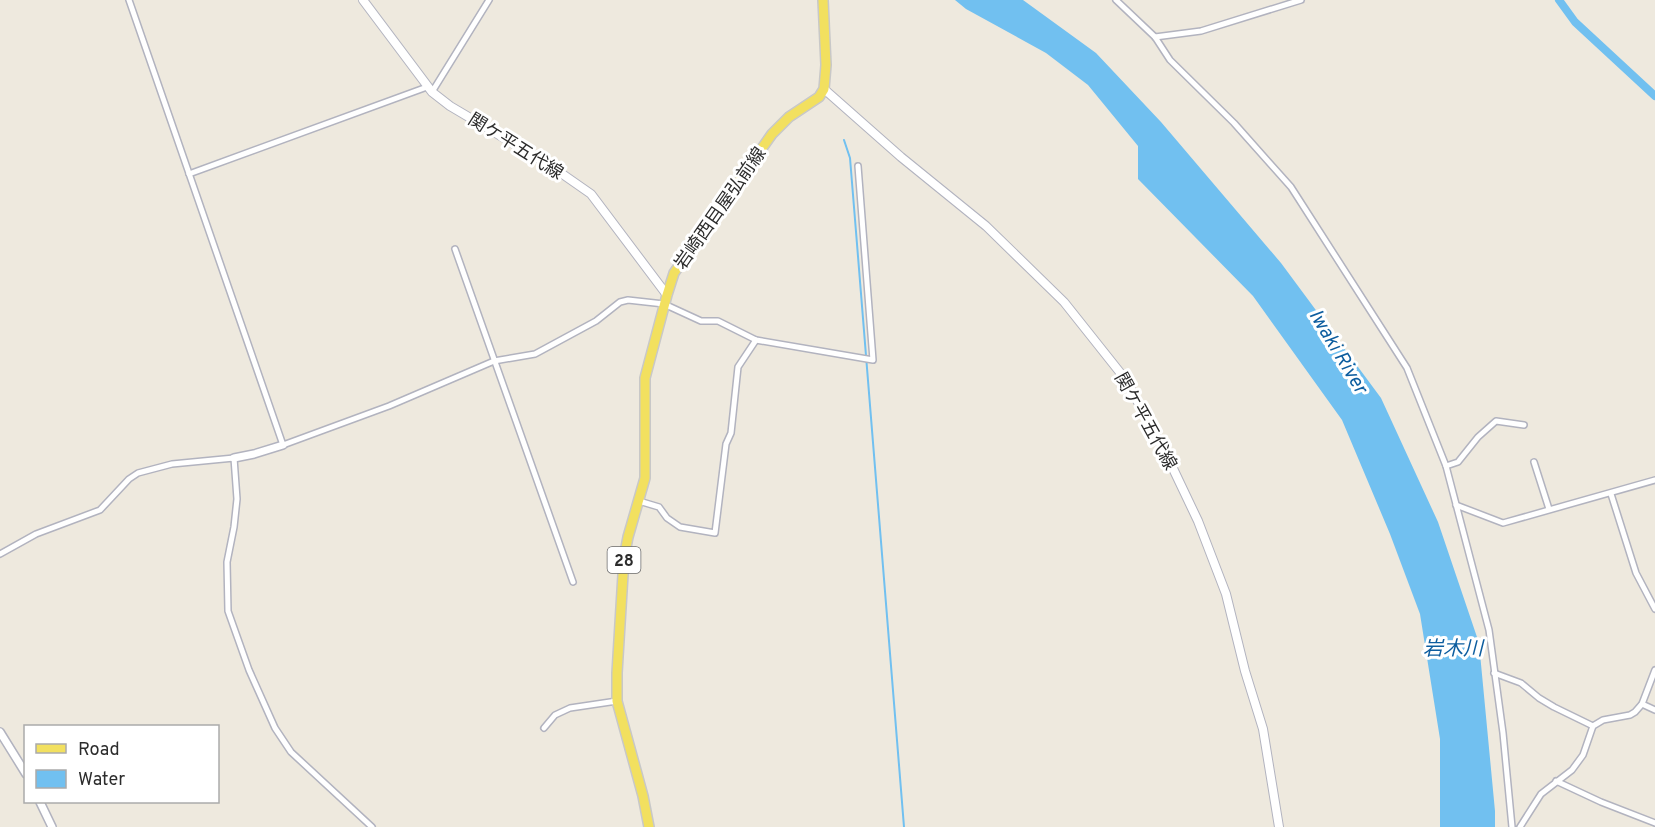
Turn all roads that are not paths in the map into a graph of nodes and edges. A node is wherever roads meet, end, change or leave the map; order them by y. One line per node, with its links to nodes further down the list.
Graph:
1 (129, 0): 11 (street)
2 (363, 0): 9 (main road, 関ケ平五代線)
3 (489, 0): 9 (street)
4 (823, 0): 8 (main road)
5 (1116, 0): 7 (street)
6 (1301, 0): 7 (street)
7 (1155, 37): 20 (street)
8 (824, 89): 13 (main road, 岩崎西目屋弘前線 / 28); 44 (main road, 関ケ平五代線)
9 (430, 90): 11 (street); 13 (main road, 関ケ平五代線)
10 (858, 166): 14 (street)
11 (189, 174): 17 (street)
12 (455, 249): 15 (street)
13 (665, 299): 14 (street); 15 (street); 23 (main road, 岩崎西目屋弘前線 / 28)
14 (756, 340): 23 (street)
15 (494, 361): 17 (street); 27 (street)
16 (1524, 425): 20 (street)
17 (282, 445): 18 (street)
18 (234, 458): 26 (street); 42 (street)
19 (1534, 462): 25 (street)
20 (1446, 466): 24 (street)
21 (1655, 480): 22 (street)
22 (1611, 494): 25 (street); 28 (street)
23 (639, 501): 31 (main road, 岩崎西目屋弘前線 / 28)
24 (1456, 505): 25 (street); 30 (street)
25 (1549, 508)
26 (0, 554)
27 (573, 582)
28 (1655, 609)
29 (1655, 670): 32 (street)
30 (1494, 673): 34 (street); 45 (street)
31 (617, 701): 35 (street); 43 (main road, 岩崎西目屋弘前線 / 28)
32 (1642, 704): 33 (street); 34 (street)
33 (1655, 710)
34 (1593, 726): 38 (street)
35 (544, 728)
36 (0, 732): 37 (street)
37 (24, 771)
38 (1556, 781): 40 (street); 46 (street)
39 (41, 803): 41 (street)
40 (1655, 823)
41 (52, 827)
42 (372, 827)
43 (649, 827)
44 (1279, 827)
45 (1512, 827)
46 (1520, 827)

